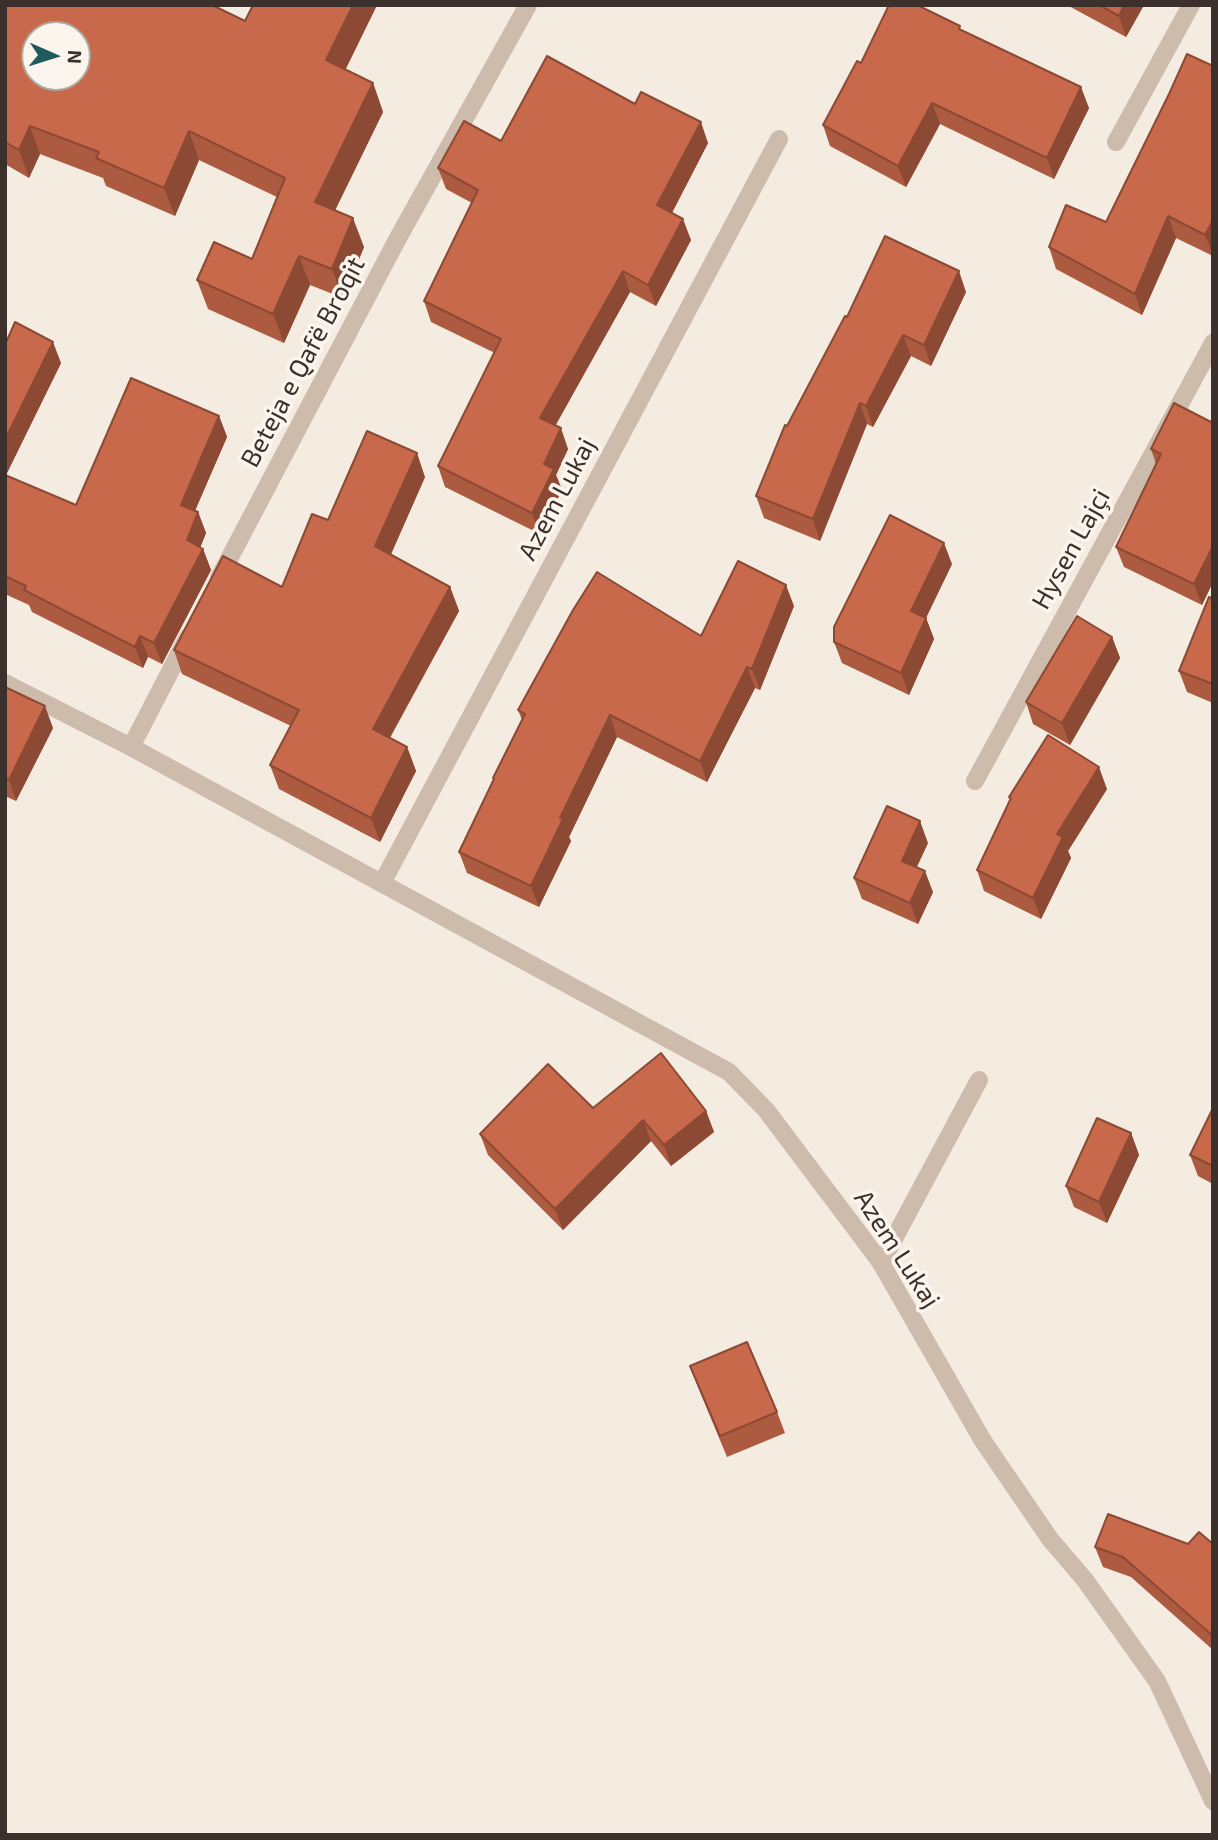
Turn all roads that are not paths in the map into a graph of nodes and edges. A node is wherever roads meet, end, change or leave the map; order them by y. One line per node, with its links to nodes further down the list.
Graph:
1 (528, 5): 6 (street, Beteja e Qafë Broqit)
2 (1191, 5): 4 (street)
3 (779, 139): 11 (street, Azem Lukaj)
4 (1116, 142)
5 (1213, 343): 10 (street, Hysen Lajçi)
6 (214, 589)
7 (194, 626): 9 (street)
8 (5, 683): 9 (street, Azem Lukaj)
9 (131, 747): 11 (street, Azem Lukaj)
10 (975, 780)
11 (382, 883): 13 (street, Azem Lukaj)
12 (979, 1080): 13 (street)
13 (881, 1264): 14 (street, Azem Lukaj)
14 (1213, 1801)

